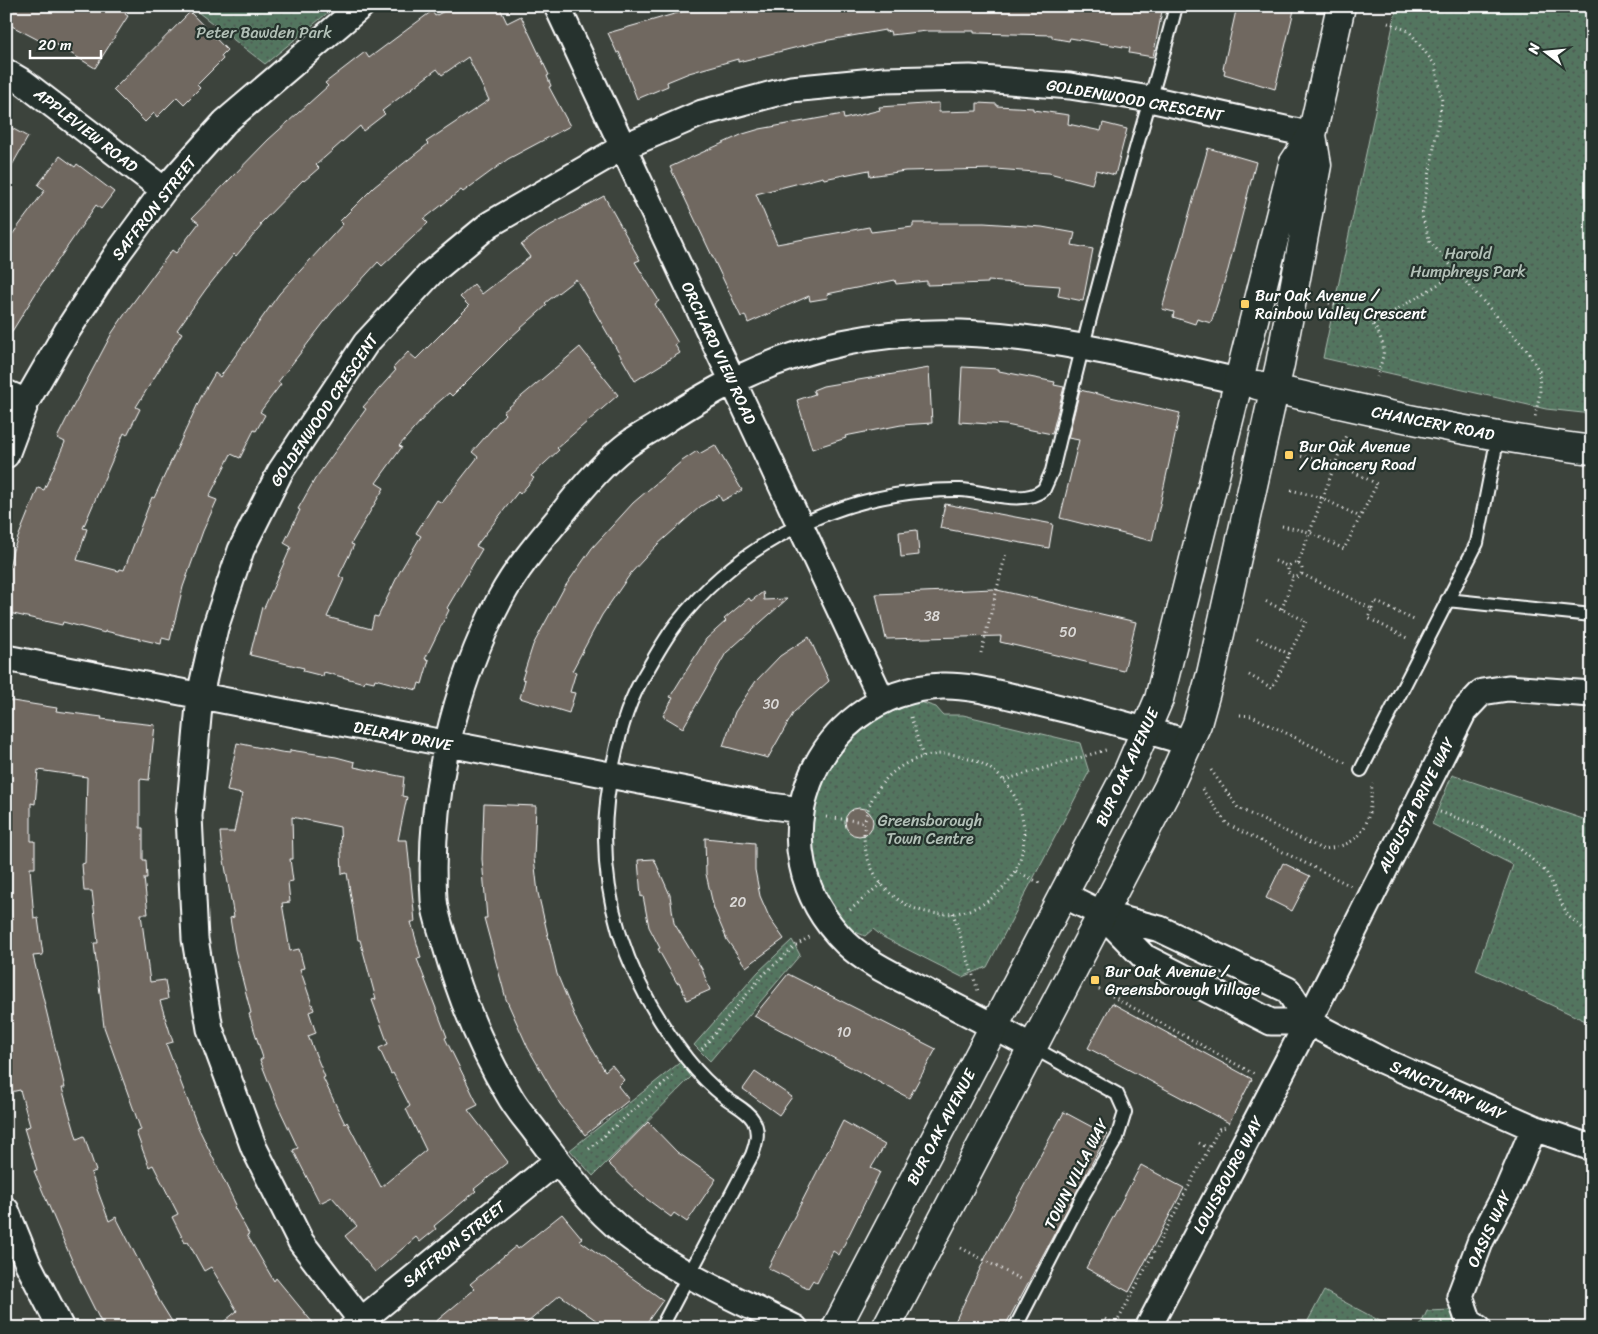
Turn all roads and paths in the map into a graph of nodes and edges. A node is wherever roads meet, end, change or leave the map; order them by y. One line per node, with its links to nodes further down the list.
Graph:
1 (361, 6): 10 (street, SAFFRON STREET)
2 (557, 6): 9 (street, ORCHARD VIEW ROAD)
3 (1176, 6): 7 (lane)
4 (1341, 6): 8 (street, BUR OAK AVENUE)
5 (1388, 23): 11 (path)
6 (6, 72): 10 (street, APPLEVIEW ROAD)
7 (1150, 99): 8 (street, GOLDENWOOD CRESCENT); 9 (street, GOLDENWOOD CRESCENT); 14 (lane)
8 (1312, 135): 17 (street, BUR OAK AVENUE); 18 (street, BUR OAK AVENUE)
9 (623, 147): 16 (street, ORCHARD VIEW ROAD); 52 (street, GOLDENWOOD CRESCENT)
10 (164, 190): 19 (street, SAFFRON STREET)
11 (1457, 273): 13 (path); 22 (path)
12 (1329, 303): 13 (path)
13 (1373, 324): 15 (path)
14 (1081, 346): 16 (street); 17 (street); 30 (lane)
15 (1377, 377)
16 (732, 380): 30 (street, ORCHARD VIEW ROAD); 57 (street)
17 (1238, 381): 18 (street, CHANCERY ROAD); 55 (street, BUR OAK AVENUE)
18 (1275, 389): 21 (street, CHANCERY ROAD); 56 (street, BUR OAK AVENUE)
19 (16, 397): 24 (street, SAFFRON STREET)
20 (1346, 435): 26 (path)
21 (1498, 436): 22 (street, CHANCERY ROAD); 39 (lane)
22 (1529, 442): 23 (street, CHANCERY ROAD)
23 (1592, 450)
24 (6, 456)
25 (1300, 456): 26 (path)
26 (1336, 463): 28 (path); 29 (path)
27 (1291, 490): 28 (path)
28 (1322, 498): 29 (path); 32 (path)
29 (1360, 517): 32 (path)
30 (798, 524): 53 (street, ORCHARD VIEW ROAD); 62 (lane)
31 (1282, 526): 32 (path)
32 (1309, 532): 35 (path)
33 (1006, 553): 47 (path)
34 (1275, 561): 36 (path)
35 (1298, 564): 36 (path); 37 (path)
36 (1289, 567): 38 (path)
37 (1302, 574): 38 (path); 42 (path)
38 (1293, 577): 41 (path)
39 (1448, 600): 43 (lane); 44 (lane)
40 (1265, 601): 41 (path)
41 (1282, 609): 48 (path)
42 (1372, 609): 44 (path); 46 (path)
43 (1592, 615)
44 (1433, 628): 46 (lane)
45 (1257, 638): 48 (path)
46 (1423, 646): 61 (lane)
47 (981, 653)
48 (1289, 654): 50 (path)
49 (6, 658): 52 (street, DELRAY DRIVE)
50 (1248, 675)
51 (1592, 694): 65 (street, AUGUSTA DRIVE WAY)
52 (200, 695): 57 (street, DELRAY DRIVE); 94 (street, GOLDENWOOD CRESCENT)
53 (893, 696): 55 (street); 59 (path); 66 (street)
54 (1240, 715): 61 (path)
55 (1147, 730): 56 (street); 69 (street, BUR OAK AVENUE)
56 (1190, 743): 72 (street, BUR OAK AVENUE)
57 (447, 745): 62 (street, DELRAY DRIVE); 88 (street)
58 (1110, 749): 63 (path)
59 (923, 757): 63 (path); 67 (path)
60 (1211, 770): 61 (path)
61 (1361, 770)
62 (610, 774): 66 (street, DELRAY DRIVE); 80 (lane)
63 (1004, 780): 71 (path)
64 (1202, 789): 70 (path)
65 (1417, 804): 70 (street, AUGUSTA DRIVE WAY); 74 (path)
66 (812, 813): 67 (path); 73 (street)
67 (865, 822): 68 (path)
68 (882, 884): 71 (path); 73 (path)
69 (1064, 895): 72 (street, SANCTUARY WAY); 78 (street, BUR OAK AVENUE)
70 (1371, 896): 77 (street, AUGUSTA DRIVE WAY)
71 (954, 913): 76 (path)
72 (1102, 914): 77 (street, SANCTUARY WAY); 77 (street, SANCTUARY WAY); 79 (street, BUR OAK AVENUE)
73 (830, 924): 78 (street); 80 (path)
74 (1592, 936)
75 (1099, 989): 81 (path)
76 (978, 991)
77 (1308, 1022): 83 (street, SANCTUARY WAY); 102 (street, LOUISBOURG WAY)
78 (994, 1026): 79 (street); 99 (street, BUR OAK AVENUE)
79 (1032, 1047): 92 (lane, TOWN VILLA WAY); 100 (street, BUR OAK AVENUE)
80 (689, 1062): 87 (path); 91 (lane)
81 (1252, 1084)
82 (1229, 1126): 85 (path)
83 (1534, 1128): 86 (street, SANCTUARY WAY); 103 (street, OASIS WAY)
84 (1199, 1143): 85 (path)
85 (1208, 1148): 95 (path)
86 (1592, 1148)
87 (589, 1149)
88 (557, 1161): 91 (street); 94 (street, SAFFRON STREET)
89 (6, 1210): 96 (street)
90 (961, 1248): 92 (path)
91 (687, 1274): 97 (lane); 98 (street)
92 (1036, 1287): 101 (lane, TOWN VILLA WAY)
93 (1105, 1319): 95 (path)
94 (359, 1325)
95 (1115, 1326)
96 (61, 1328)
97 (661, 1328)
98 (795, 1328)
99 (836, 1328)
100 (886, 1328)
101 (1015, 1328)
102 (1148, 1328)
103 (1478, 1328)

